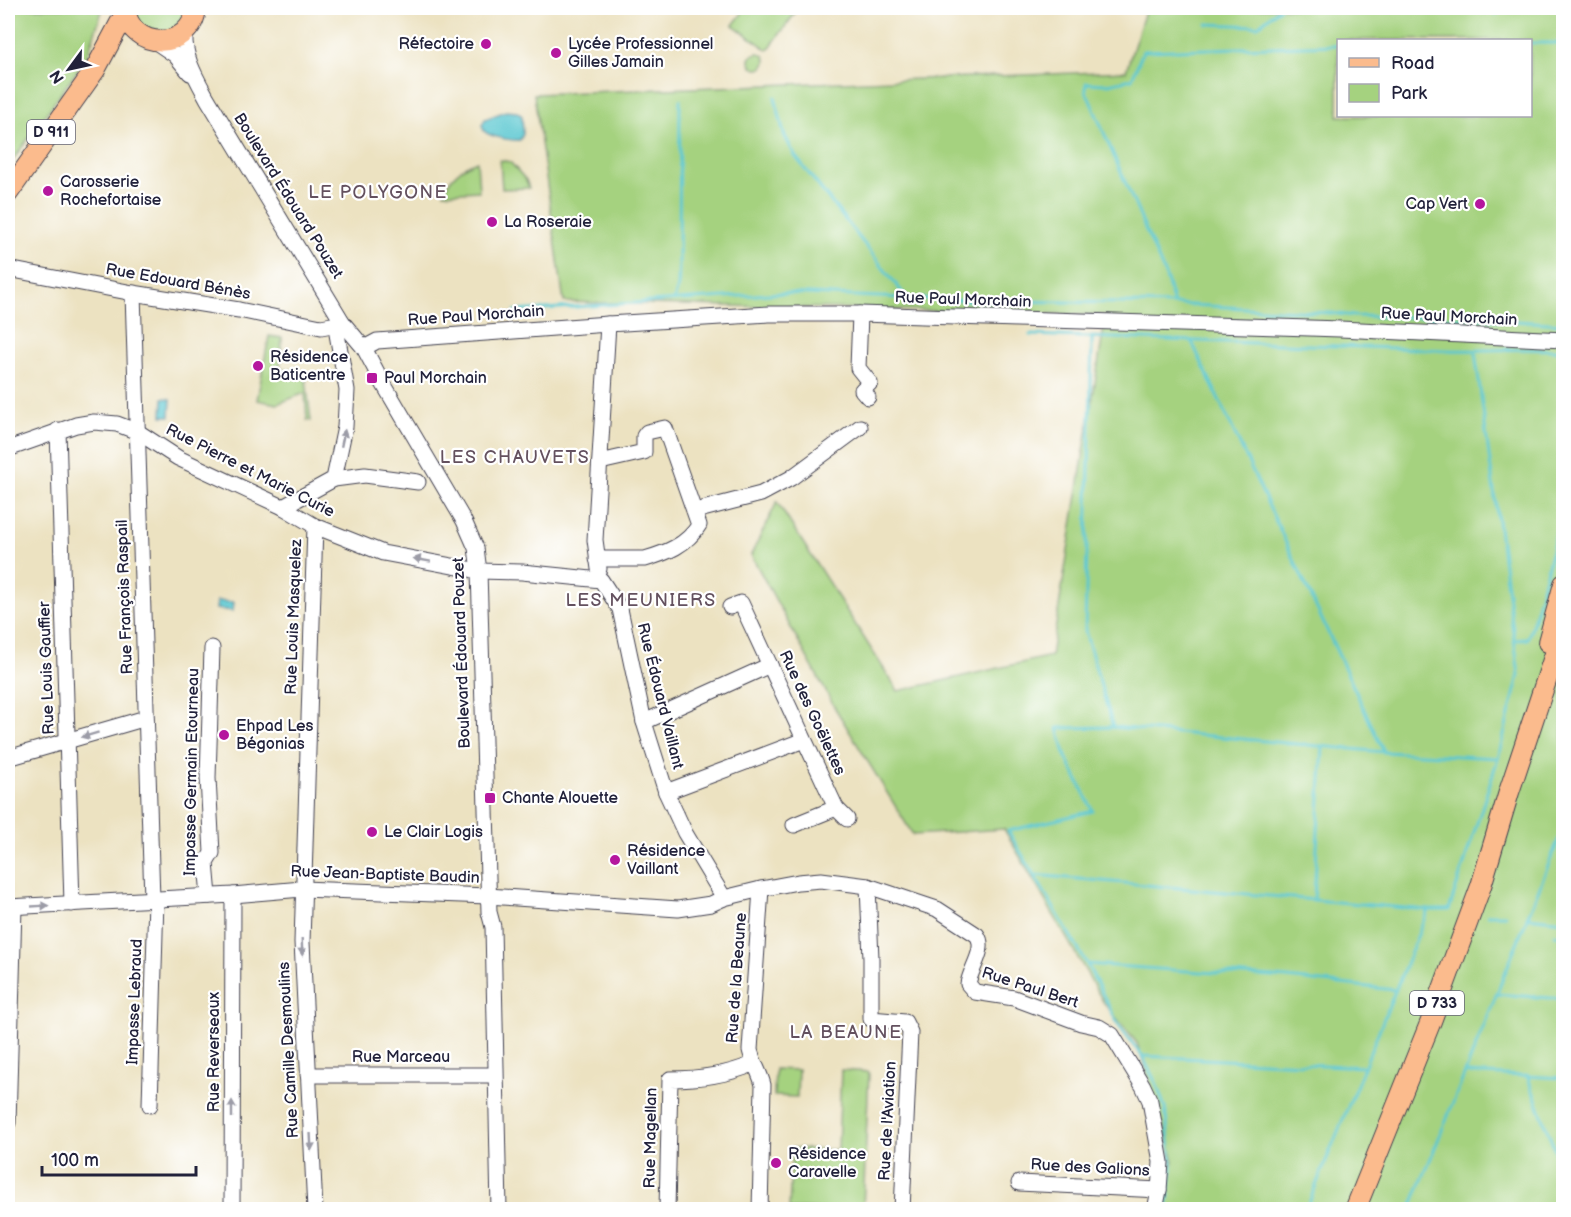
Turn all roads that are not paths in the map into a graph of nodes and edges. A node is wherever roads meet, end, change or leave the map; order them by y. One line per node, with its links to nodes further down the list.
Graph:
1 (196, 8): 3 (main road)
2 (125, 10): 4 (main road); 5 (main road, D 911)
3 (185, 31): 4 (main road); 6 (street, Boulevard Édouard Pouzet)
4 (148, 38): 5 (main road, D 911); 6 (street, Boulevard Édouard Pouzet)
5 (94, 70): 7 (main road, D 911)
6 (207, 98): 11 (street, Boulevard Édouard Pouzet)
7 (8, 193)
8 (8, 269): 9 (street, Rue Edouard Bénès)
9 (133, 293): 11 (street, Rue Edouard Bénès); 18 (street, Rue François Raspail)
10 (860, 314): 12 (street, Rue Paul Morchain); 13 (street, Rue Paul Morchain); 15 (street)
11 (343, 322): 14 (street, Boulevard Édouard Pouzet); 21 (street, one-way to 11)
12 (608, 324): 14 (street, Rue Paul Morchain); 20 (street, Rue Édouard Vaillant)
13 (1563, 340)
14 (364, 348): 27 (street, Boulevard Édouard Pouzet)
15 (868, 398)
16 (860, 427): 24 (street)
17 (58, 430): 18 (street, Rue Pierre et Marie Curie); 19 (street, Rue Pierre et Marie Curie); 37 (street, Rue Louis Gauffier)
18 (138, 432): 23 (street, Rue Pierre et Marie Curie); 34 (street, Rue François Raspail)
19 (8, 448)
20 (600, 462): 24 (street); 26 (street, Rue Édouard Vaillant)
21 (334, 479): 22 (street); 23 (street)
22 (418, 482)
23 (283, 507): 25 (street, Rue Pierre et Marie Curie)
24 (695, 511): 26 (street)
25 (315, 526): 27 (street, Rue Pierre et Marie Curie, one-way to 25); 43 (street, Rue Louis Masquelez)
26 (597, 559): 28 (street, Rue Édouard Vaillant)
27 (479, 571): 28 (street); 47 (street, Boulevard Édouard Pouzet)
28 (602, 580): 35 (street, Rue Édouard Vaillant)
29 (1563, 584): 40 (main road, D 733)
30 (730, 607): 33 (street, Rue des Goëlettes)
31 (1563, 627): 40 (main road, D 733)
32 (212, 648): 46 (street, Impasse Germain Etourneau)
33 (770, 665): 35 (street); 36 (street, Rue des Goëlettes)
34 (146, 718): 37 (street, one-way to 37); 49 (street, Rue François Raspail)
35 (644, 722): 39 (street, Rue Édouard Vaillant)
36 (804, 740): 39 (street); 41 (street, Rue des Goëlettes)
37 (67, 742): 38 (street); 50 (street, Rue Louis Gauffier)
38 (8, 758)
39 (666, 792): 48 (street, Rue Édouard Vaillant)
40 (1509, 792): 66 (main road, D 733)
41 (794, 825)
42 (868, 886): 44 (street, Rue Paul Bert); 58 (street, Rue Paul Bert); 64 (street, Rue de l'Aviation)
43 (302, 889): 45 (street, Rue Jean-Baptiste Baudin); 47 (street, Rue Jean-Baptiste Baudin); 53 (street, Rue Camille Desmoulins, one-way to 53)
44 (761, 889): 48 (street, Rue Paul Bert); 52 (street, Rue de la Beaune)
45 (233, 895): 46 (street, Rue Jean-Baptiste Baudin); 59 (street, Rue Reverseaux, one-way to 45)
46 (209, 896): 49 (street, Rue Jean-Baptiste Baudin)
47 (489, 896): 48 (street, Rue Jean-Baptiste Baudin); 54 (street, Boulevard Édouard Pouzet)
48 (724, 898)
49 (154, 899): 50 (street, Rue Jean-Baptiste Baudin); 55 (street, Impasse Lebraud)
50 (72, 904): 51 (street, Rue Jean-Baptiste Baudin, one-way to 50)
51 (11, 907): 56 (street)
52 (753, 1064): 62 (street, Rue Magellan); 63 (street, Rue de la Beaune)
53 (308, 1075): 54 (street, Rue Marceau); 60 (street, Rue Camille Desmoulins, one-way to 60)
54 (495, 1075): 61 (street, Boulevard Édouard Pouzet)
55 (150, 1105)
56 (8, 1123)
57 (1019, 1183): 58 (street, Rue des Galions)
58 (1159, 1190): 65 (street)
59 (232, 1209)
60 (315, 1209)
61 (499, 1209)
62 (667, 1209)
63 (760, 1209)
64 (902, 1209)
65 (1155, 1209)
66 (1355, 1209)

